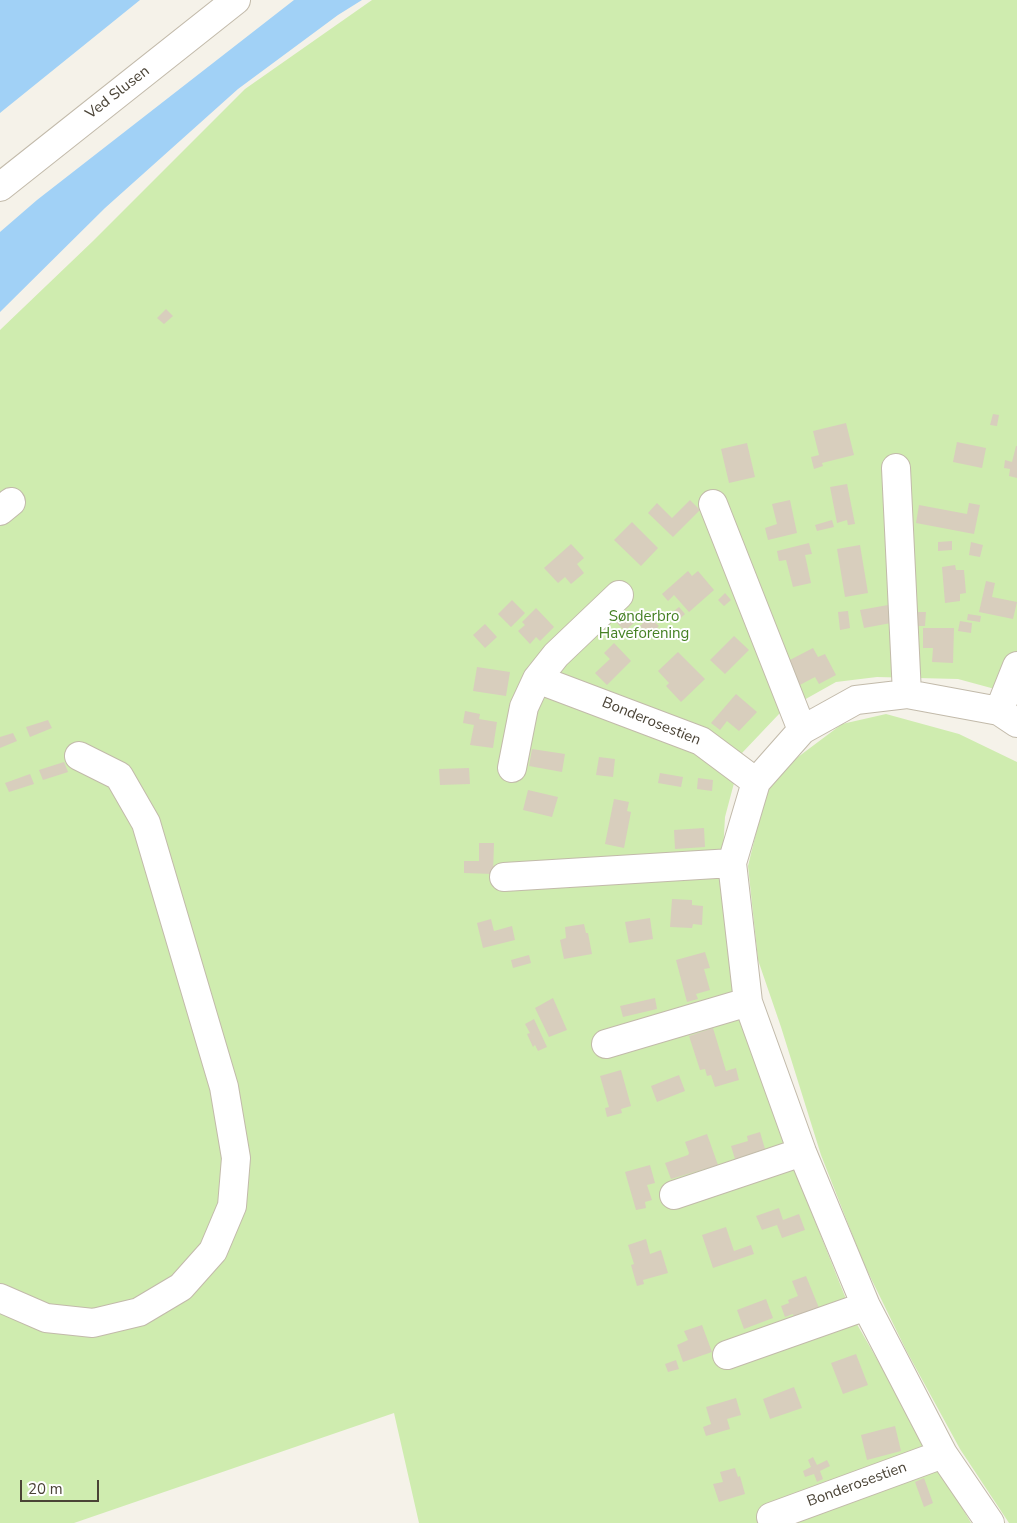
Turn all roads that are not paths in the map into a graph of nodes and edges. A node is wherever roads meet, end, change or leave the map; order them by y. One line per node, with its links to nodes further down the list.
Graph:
1 (236, 0): 2 (street, Ved Slusen)
2 (0, 187)
3 (896, 468): 8 (street)
4 (713, 504): 10 (street)
5 (619, 595): 7 (street)
6 (1017, 666): 9 (street)
7 (537, 678): 12 (street); 13 (street, Bonderosestien)
8 (907, 694): 9 (street); 10 (street)
9 (1008, 717)
10 (802, 730): 13 (street)
11 (79, 756): 20 (street)
12 (512, 768)
13 (756, 782): 14 (street)
14 (732, 863): 15 (street); 16 (street)
15 (504, 877)
16 (748, 1002): 17 (street); 18 (street)
17 (606, 1044)
18 (802, 1152): 19 (street); 21 (street)
19 (674, 1195)
20 (0, 1298)
21 (866, 1306): 22 (street); 23 (street)
22 (726, 1355)
23 (944, 1454): 24 (street, Bonderosestien); 25 (street)
24 (771, 1517)
25 (990, 1523)

